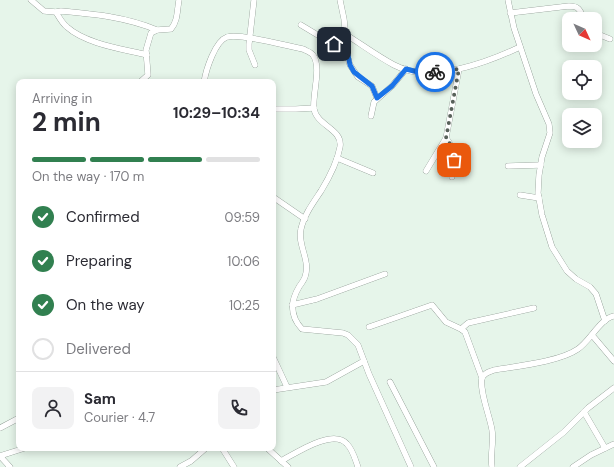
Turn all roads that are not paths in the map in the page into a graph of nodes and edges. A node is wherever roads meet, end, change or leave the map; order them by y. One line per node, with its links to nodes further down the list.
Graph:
1 (31, 0): 6 (street)
2 (179, 0): 10 (street)
3 (254, 0): 13 (street)
4 (508, 0): 8 (street)
5 (342, 1): 11 (street)
6 (56, 12): 10 (street); 17 (street)
7 (581, 12): 8 (street)
8 (510, 13): 15 (street)
9 (302, 24): 16 (street)
10 (157, 30): 17 (street)
11 (345, 34): 16 (street); 19 (street)
12 (602, 36): 14 (street)
13 (249, 38): 18 (street); 22 (street); 24 (street)
14 (610, 39)
15 (520, 47): 20 (street); 29 (street)
16 (347, 50): 23 (street)
17 (147, 55): 21 (street)
18 (255, 65)
19 (406, 69): 20 (street); 23 (street)
20 (459, 69): 27 (street)
21 (143, 79)
22 (205, 79)
23 (377, 98): 26 (street)
24 (314, 108): 25 (street); 28 (street)
25 (276, 109)
26 (370, 116)
27 (446, 138): 31 (street); 33 (street)
28 (337, 158): 32 (street); 37 (street)
29 (541, 165): 30 (street); 35 (street)
30 (508, 166)
31 (426, 171)
32 (373, 173)
33 (452, 177)
34 (520, 196): 35 (street)
35 (539, 198): 42 (street)
36 (276, 199): 37 (street)
37 (305, 219): 39 (street)
38 (385, 274): 39 (street)
39 (292, 305): 46 (street)
40 (534, 308): 44 (street)
41 (614, 316): 42 (street)
42 (605, 321): 45 (street)
43 (369, 327): 44 (street)
44 (461, 329): 49 (street)
45 (592, 335): 47 (street); 49 (street)
46 (364, 361): 51 (street); 69 (street)
47 (614, 361)
48 (276, 363): 51 (street)
49 (482, 378): 71 (street)
50 (390, 382): 70 (street)
51 (287, 387): 53 (street)
52 (614, 388): 54 (street)
53 (276, 389)
54 (584, 412): 58 (street); 72 (street)
55 (16, 420): 56 (street)
56 (0, 428)
57 (614, 444): 58 (street)
58 (605, 448): 73 (street)
59 (16, 451): 64 (street)
60 (202, 451): 65 (street)
61 (224, 451): 66 (street)
62 (269, 451): 63 (street)
63 (281, 461): 67 (street); 68 (street)
64 (10, 467)
65 (180, 467)
66 (234, 467)
67 (288, 467)
68 (358, 467)
69 (411, 467)
70 (434, 467)
71 (492, 467)
72 (520, 467)
73 (573, 467)

